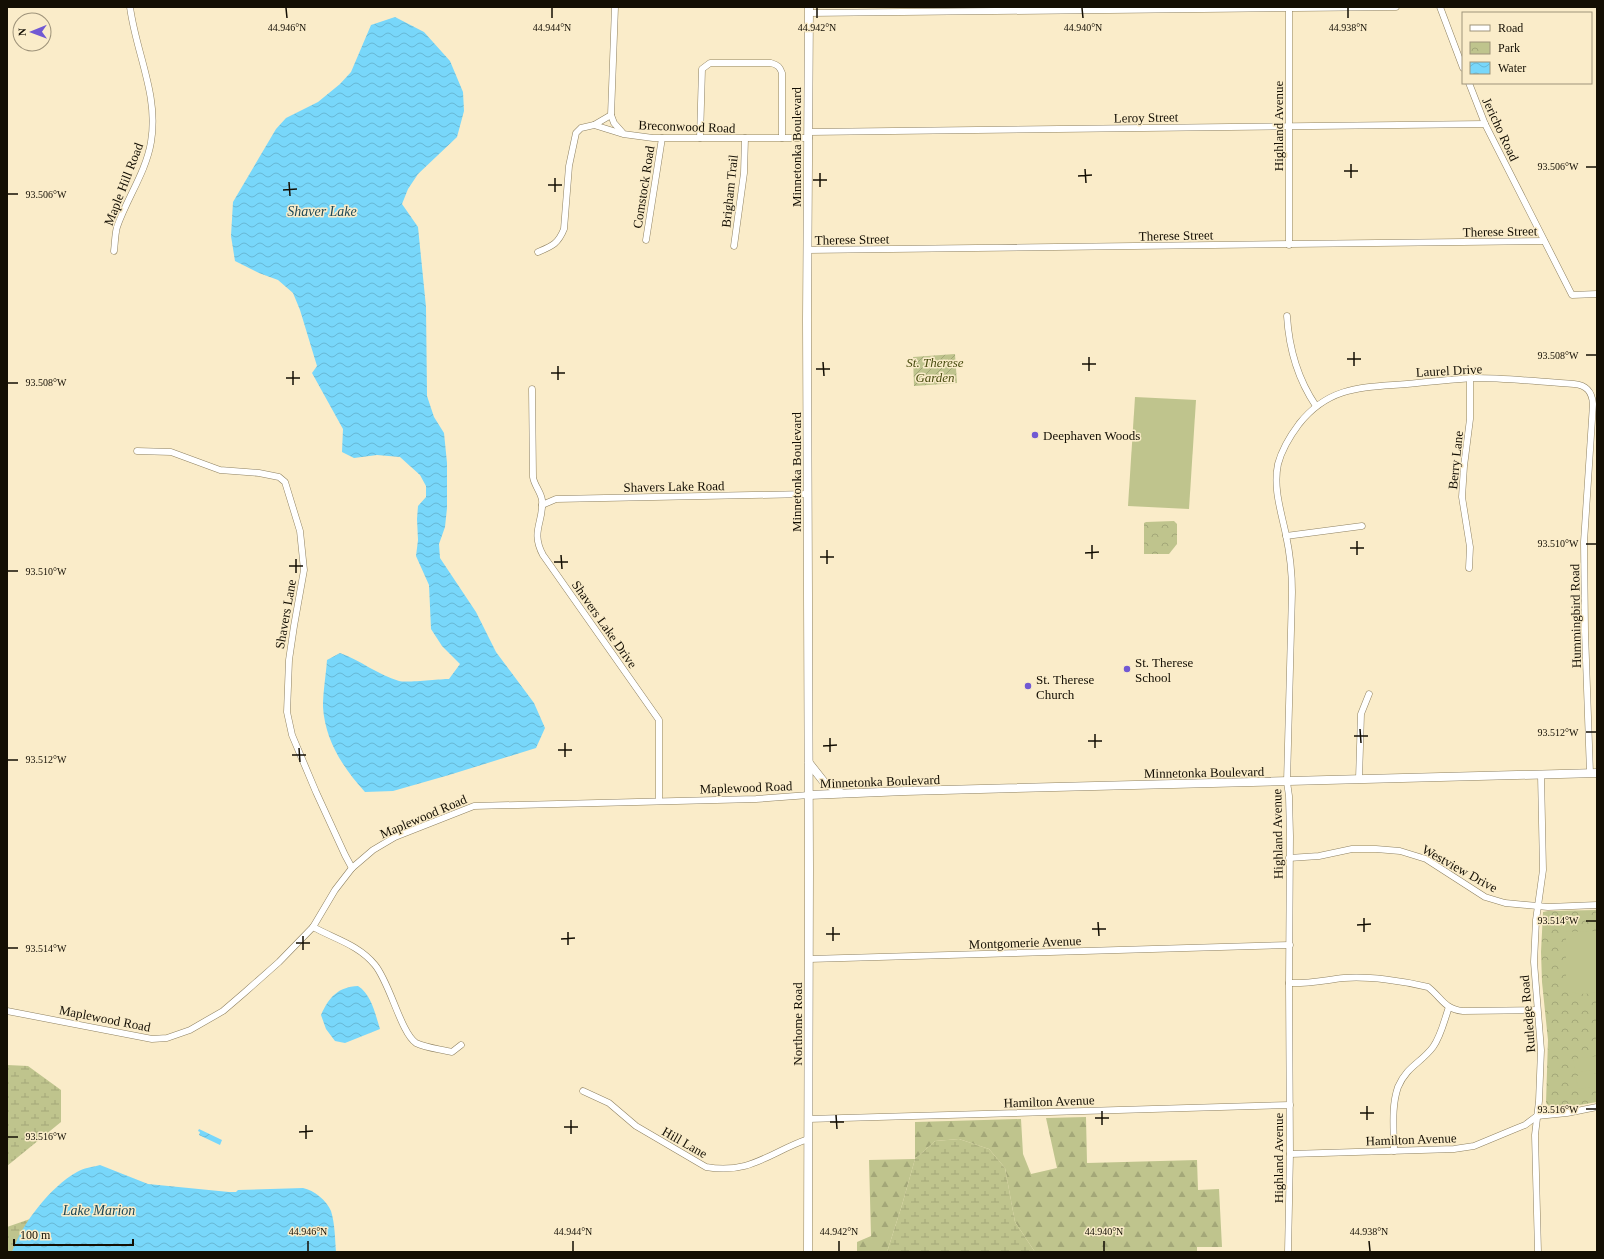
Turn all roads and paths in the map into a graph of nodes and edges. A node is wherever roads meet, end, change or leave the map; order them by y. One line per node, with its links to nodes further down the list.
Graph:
1 (130, 7): 24 (street, Maple Hill Road)
2 (615, 7): 9 (street)
3 (1396, 7): 5 (street)
4 (1440, 7): 7 (street)
5 (1289, 8): 6 (street); 12 (street, Highland Avenue)
6 (809, 10): 14 (street, Minnetonka Boulevard)
7 (1462, 65)
8 (1469, 84): 10 (street, Jericho Road)
9 (611, 115): 11 (street); 13 (street, Breconwood Road)
10 (1484, 124): 12 (street, Leroy Street); 20 (street, Jericho Road)
11 (594, 125): 13 (street); 25 (street)
12 (1289, 127): 14 (street, Leroy Street); 21 (street, Highland Avenue)
13 (623, 134): 15 (street, Breconwood Road)
14 (809, 135): 18 (street, Breconwood Road); 23 (street, Minnetonka Boulevard)
15 (662, 138): 16 (street, Breconwood Road); 19 (street, Comstock Road)
16 (700, 138): 17 (street, Breconwood Road); 18 (street)
17 (745, 138): 18 (street, Breconwood Road); 22 (street, Brigham Trail)
18 (782, 138)
19 (646, 240)
20 (1544, 241): 21 (street, Therese Street); 26 (street, Jericho Road)
21 (1289, 244): 23 (street, Therese Street)
22 (734, 246)
23 (807, 250): 33 (street, Minnetonka Boulevard)
24 (114, 251)
25 (538, 252)
26 (1597, 294)
27 (1287, 316): 31 (street)
28 (1470, 378): 29 (street, Laurel Drive); 31 (street, Laurel Drive); 37 (street, Berry Lane)
29 (1586, 388): 40 (street, Hummingbird Road)
30 (532, 389): 34 (street, Shavers Lake Drive)
31 (1316, 406): 36 (street, Highland Avenue)
32 (137, 450): 48 (street, Shavers Lane)
33 (808, 494): 34 (street, Shavers Lake Road); 39 (street, Minnetonka Boulevard)
34 (542, 505): 46 (street, Shavers Lake Drive)
35 (1362, 526): 36 (street)
36 (1286, 536): 43 (street, Highland Avenue)
37 (1470, 568)
38 (1369, 694): 42 (street)
39 (809, 763): 44 (street); 45 (street, Minnetonka Boulevard)
40 (1593, 773): 41 (street, Minnetonka Boulevard)
41 (1541, 775): 42 (street, Minnetonka Boulevard); 50 (street, Rutledge Road)
42 (1359, 779): 43 (street, Minnetonka Boulevard)
43 (1287, 782): 44 (street, Minnetonka Boulevard); 47 (street, Highland Avenue)
44 (842, 793): 45 (street, Minnetonka Boulevard)
45 (808, 795): 46 (street, Maplewood Road); 53 (street, Northome Road)
46 (659, 801): 48 (street, Maplewood Road)
47 (1289, 858): 50 (street, Westview Drive); 52 (street, Highland Avenue)
48 (352, 868): 51 (street, Maplewood Road)
49 (1597, 905): 50 (street, Westview Drive)
50 (1538, 907): 56 (street, Rutledge Road)
51 (313, 927): 57 (street, Maplewood Road); 58 (street)
52 (1290, 945): 53 (street, Montgomerie Avenue); 54 (street, Highland Avenue)
53 (809, 960): 63 (street, Northome Road)
54 (1289, 983): 55 (street); 60 (street, Highland Avenue)
55 (1449, 1007): 56 (street); 65 (street)
56 (1537, 1010): 62 (street, Rutledge Road)
57 (7, 1011)
58 (461, 1045)
59 (583, 1091): 64 (street, Hill Lane)
60 (1290, 1105): 63 (street, Hamilton Avenue); 66 (street, Highland Avenue)
61 (1597, 1107): 62 (street, Hamilton Avenue)
62 (1537, 1116): 65 (street, Hamilton Avenue); 69 (street, Rutledge Road)
63 (808, 1119): 64 (street, Northome Road)
64 (808, 1139): 67 (street, Northome Road)
65 (1394, 1151): 66 (street, Hamilton Avenue)
66 (1290, 1154): 68 (street, Highland Avenue)
67 (808, 1252)
68 (1288, 1252)
69 (1538, 1252)

